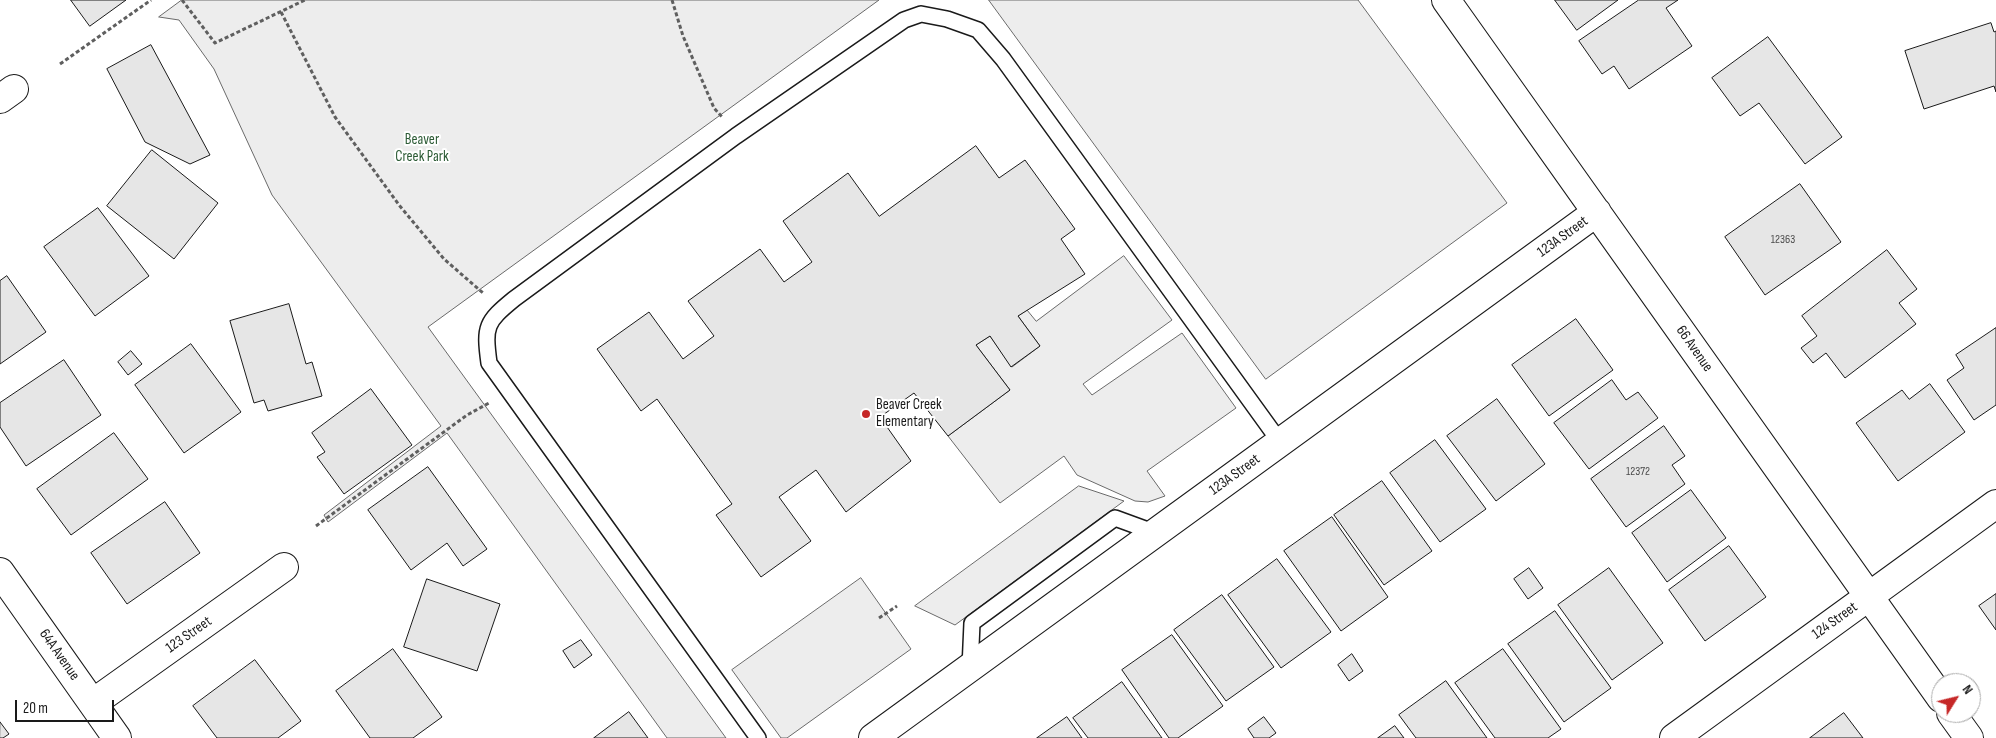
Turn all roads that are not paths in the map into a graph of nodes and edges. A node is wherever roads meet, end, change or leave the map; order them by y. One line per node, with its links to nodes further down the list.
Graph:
1 (1446, 0): 2 (street, 66 Avenue)
2 (1597, 212): 3 (street, 123A Street); 8 (street, 66 Avenue)
3 (1280, 442): 5 (street, 123A Street); 14 (lane)
4 (1996, 504): 8 (street, 124 Street)
5 (1156, 534): 9 (street, 123A Street); 9 (lane)
6 (284, 568): 11 (street, 123 Street)
7 (0, 572): 11 (street, 64A Avenue)
8 (1868, 596): 10 (street, 66 Avenue); 16 (street, 124 Street)
9 (970, 668): 15 (street, 123A Street)
10 (1931, 684)
11 (93, 703): 13 (street, 64A Avenue)
12 (1958, 723): 17 (street)
13 (117, 738)
14 (758, 738)
15 (873, 738)
16 (1674, 738)
17 (1969, 738)

